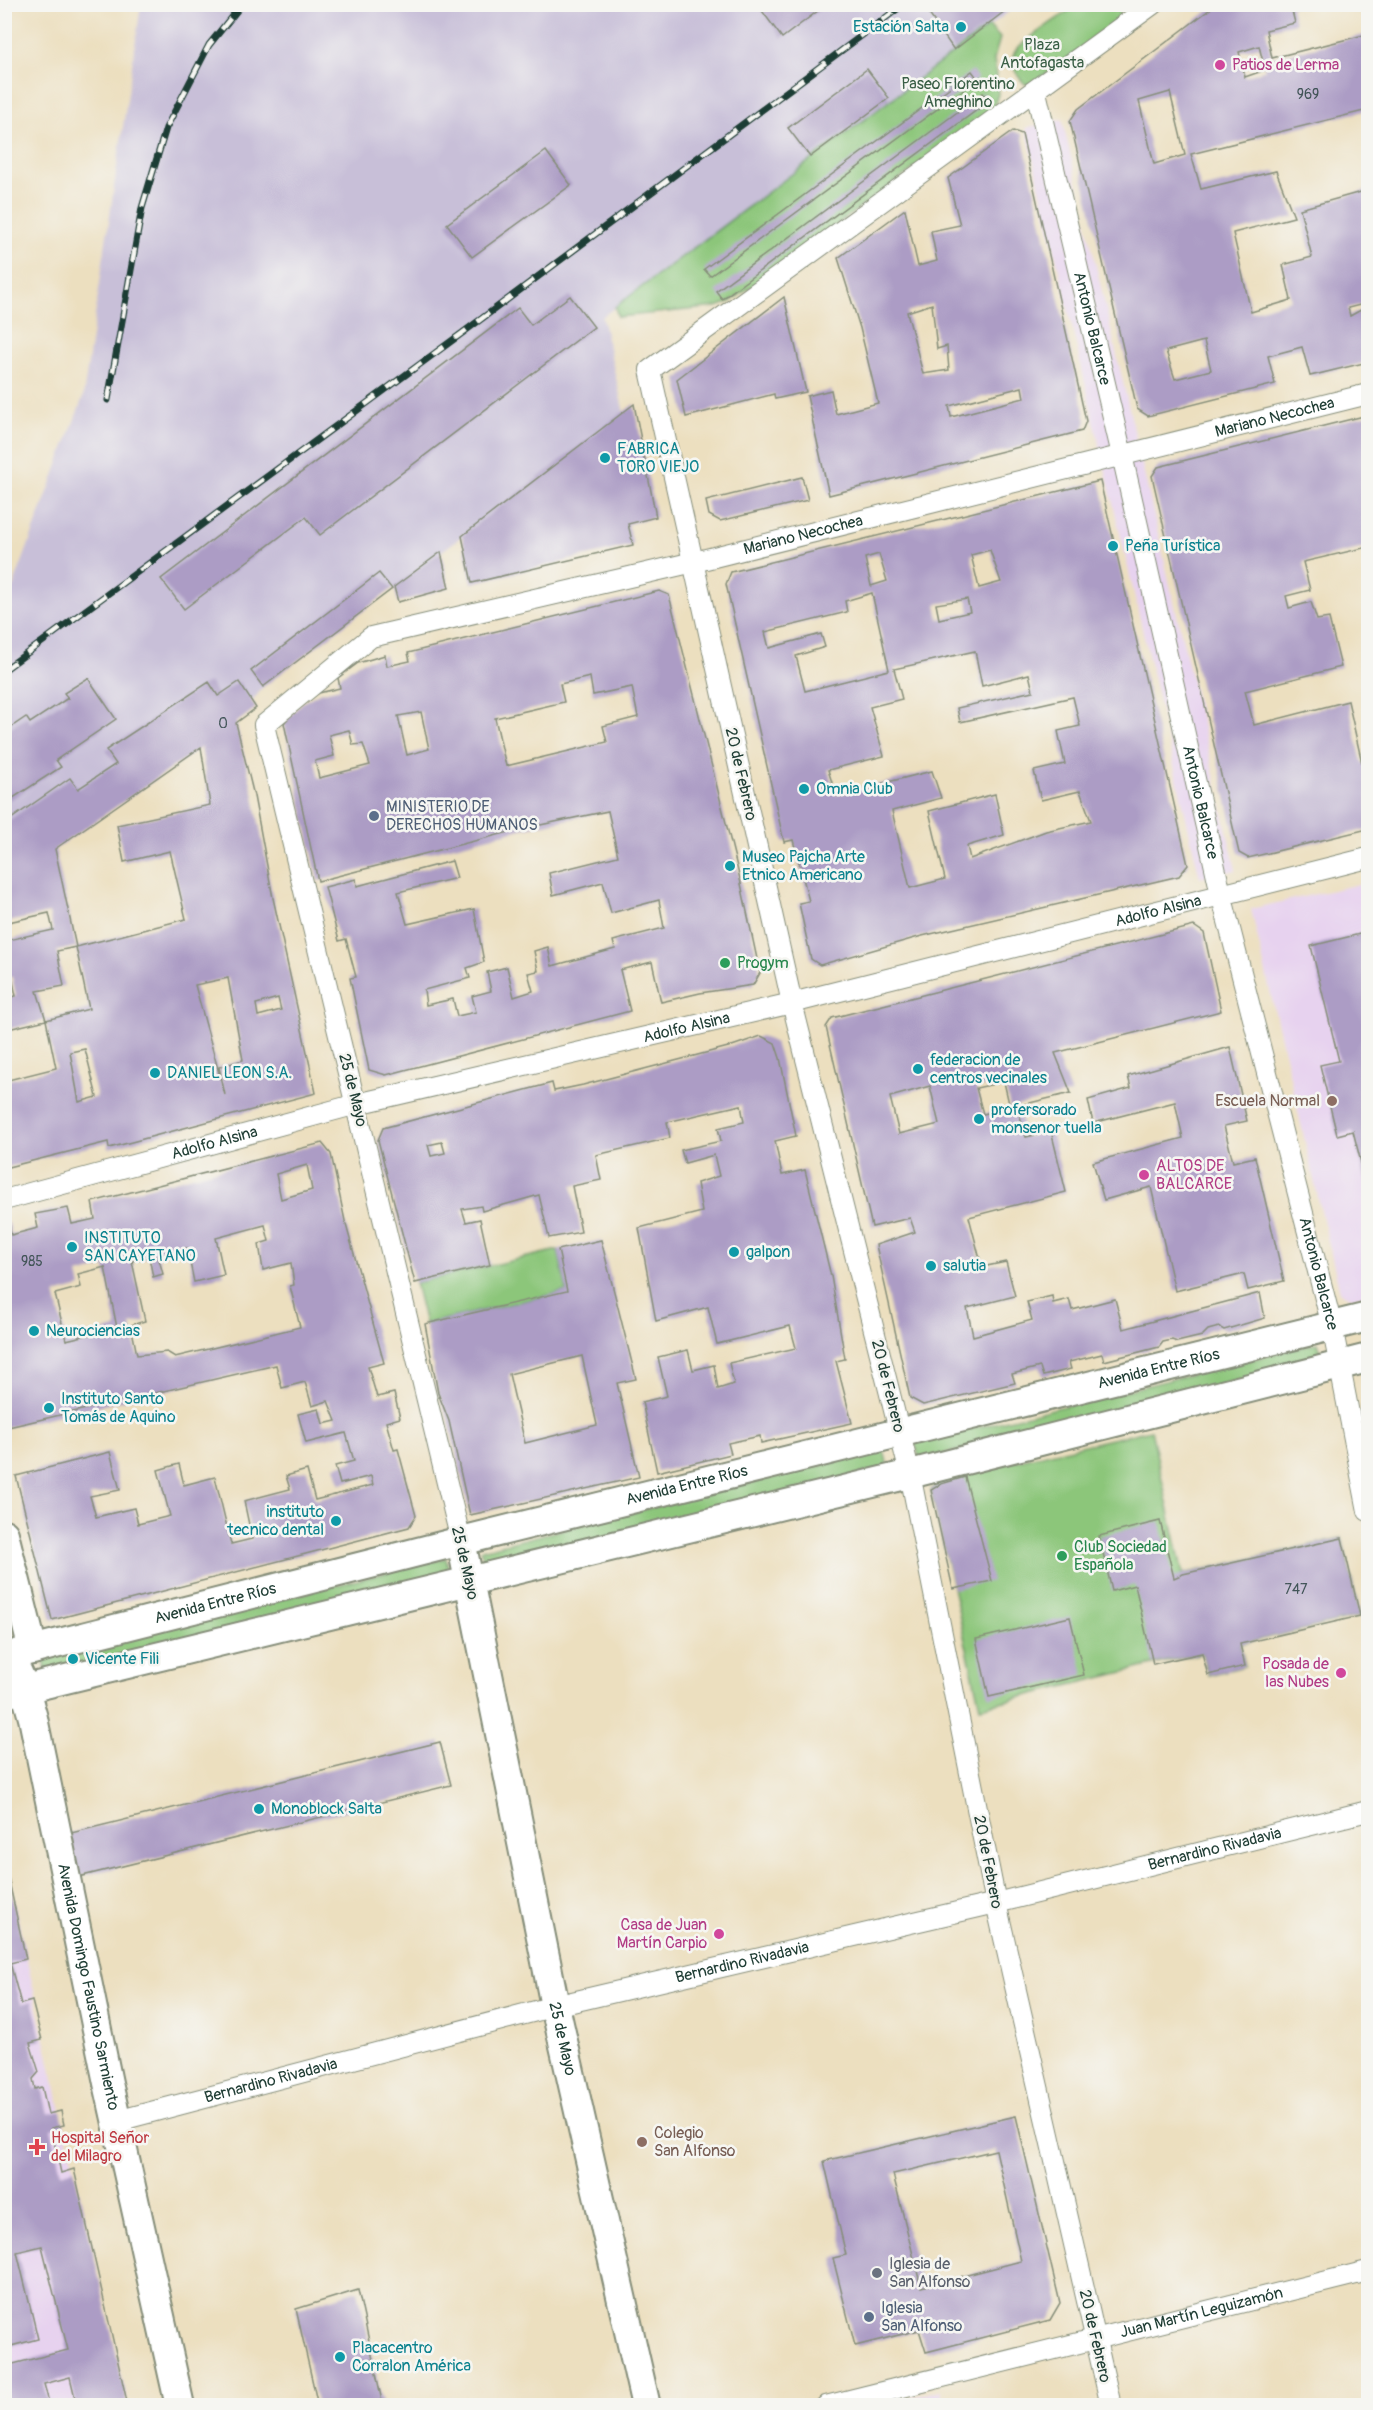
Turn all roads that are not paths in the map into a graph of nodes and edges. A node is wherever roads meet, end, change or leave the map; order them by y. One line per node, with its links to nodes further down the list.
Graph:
1 (1153, 4): 2 (street)
2 (1036, 92): 4 (street, Antonio Balcarce); 5 (street, 20 de Febrero)
3 (1368, 394): 4 (street, Mariano Necochea)
4 (1122, 455): 5 (street, Mariano Necochea); 8 (street, Antonio Balcarce)
5 (694, 562): 6 (street, Mariano Necochea); 9 (street, 20 de Febrero)
6 (264, 725): 10 (street, 25 de Mayo)
7 (1368, 858): 8 (street, Adolfo Alsina)
8 (1221, 894): 9 (street, Adolfo Alsina); 13 (street, Antonio Balcarce)
9 (792, 1003): 10 (street, Adolfo Alsina); 16 (street, 20 de Febrero)
10 (357, 1104): 11 (street, Adolfo Alsina); 20 (street, 25 de Mayo)
11 (4, 1200)
12 (1368, 1317): 13 (main road, Avenida Entre Ríos)
13 (1332, 1326): 15 (street, Antonio Balcarce); 16 (main road, Avenida Entre Ríos)
14 (1368, 1358): 15 (main road)
15 (1340, 1365): 17 (main road); 18 (street, Antonio Balcarce)
16 (900, 1434): 17 (street, 20 de Febrero); 20 (main road, Avenida Entre Ríos)
17 (910, 1474): 21 (main road); 25 (street, 20 de Febrero)
18 (1368, 1510)
19 (4, 1534): 22 (main road, Avenida Domingo Faustino Sarmiento)
20 (461, 1541): 21 (main road, 25 de Mayo); 22 (main road, Avenida Entre Ríos)
21 (470, 1581): 23 (main road); 26 (main road, 25 de Mayo)
22 (13, 1651): 23 (main road, Avenida Domingo Faustino Sarmiento)
23 (15, 1691): 27 (main road, Avenida Domingo Faustino Sarmiento)
24 (1368, 1811): 25 (street, Bernardino Rivadavia)
25 (996, 1903): 26 (street, Bernardino Rivadavia); 29 (street, 20 de Febrero)
26 (555, 2007): 27 (street, Bernardino Rivadavia); 31 (main road, 25 de Mayo)
27 (117, 2121): 30 (main road, Avenida Domingo Faustino Sarmiento)
28 (1368, 2271): 29 (street, Juan Martín Leguizamón)
29 (1095, 2340): 32 (street, Juan Martín Leguizamón); 33 (street, 20 de Febrero)
30 (180, 2406)
31 (646, 2406)
32 (826, 2406)
33 (1111, 2406)

